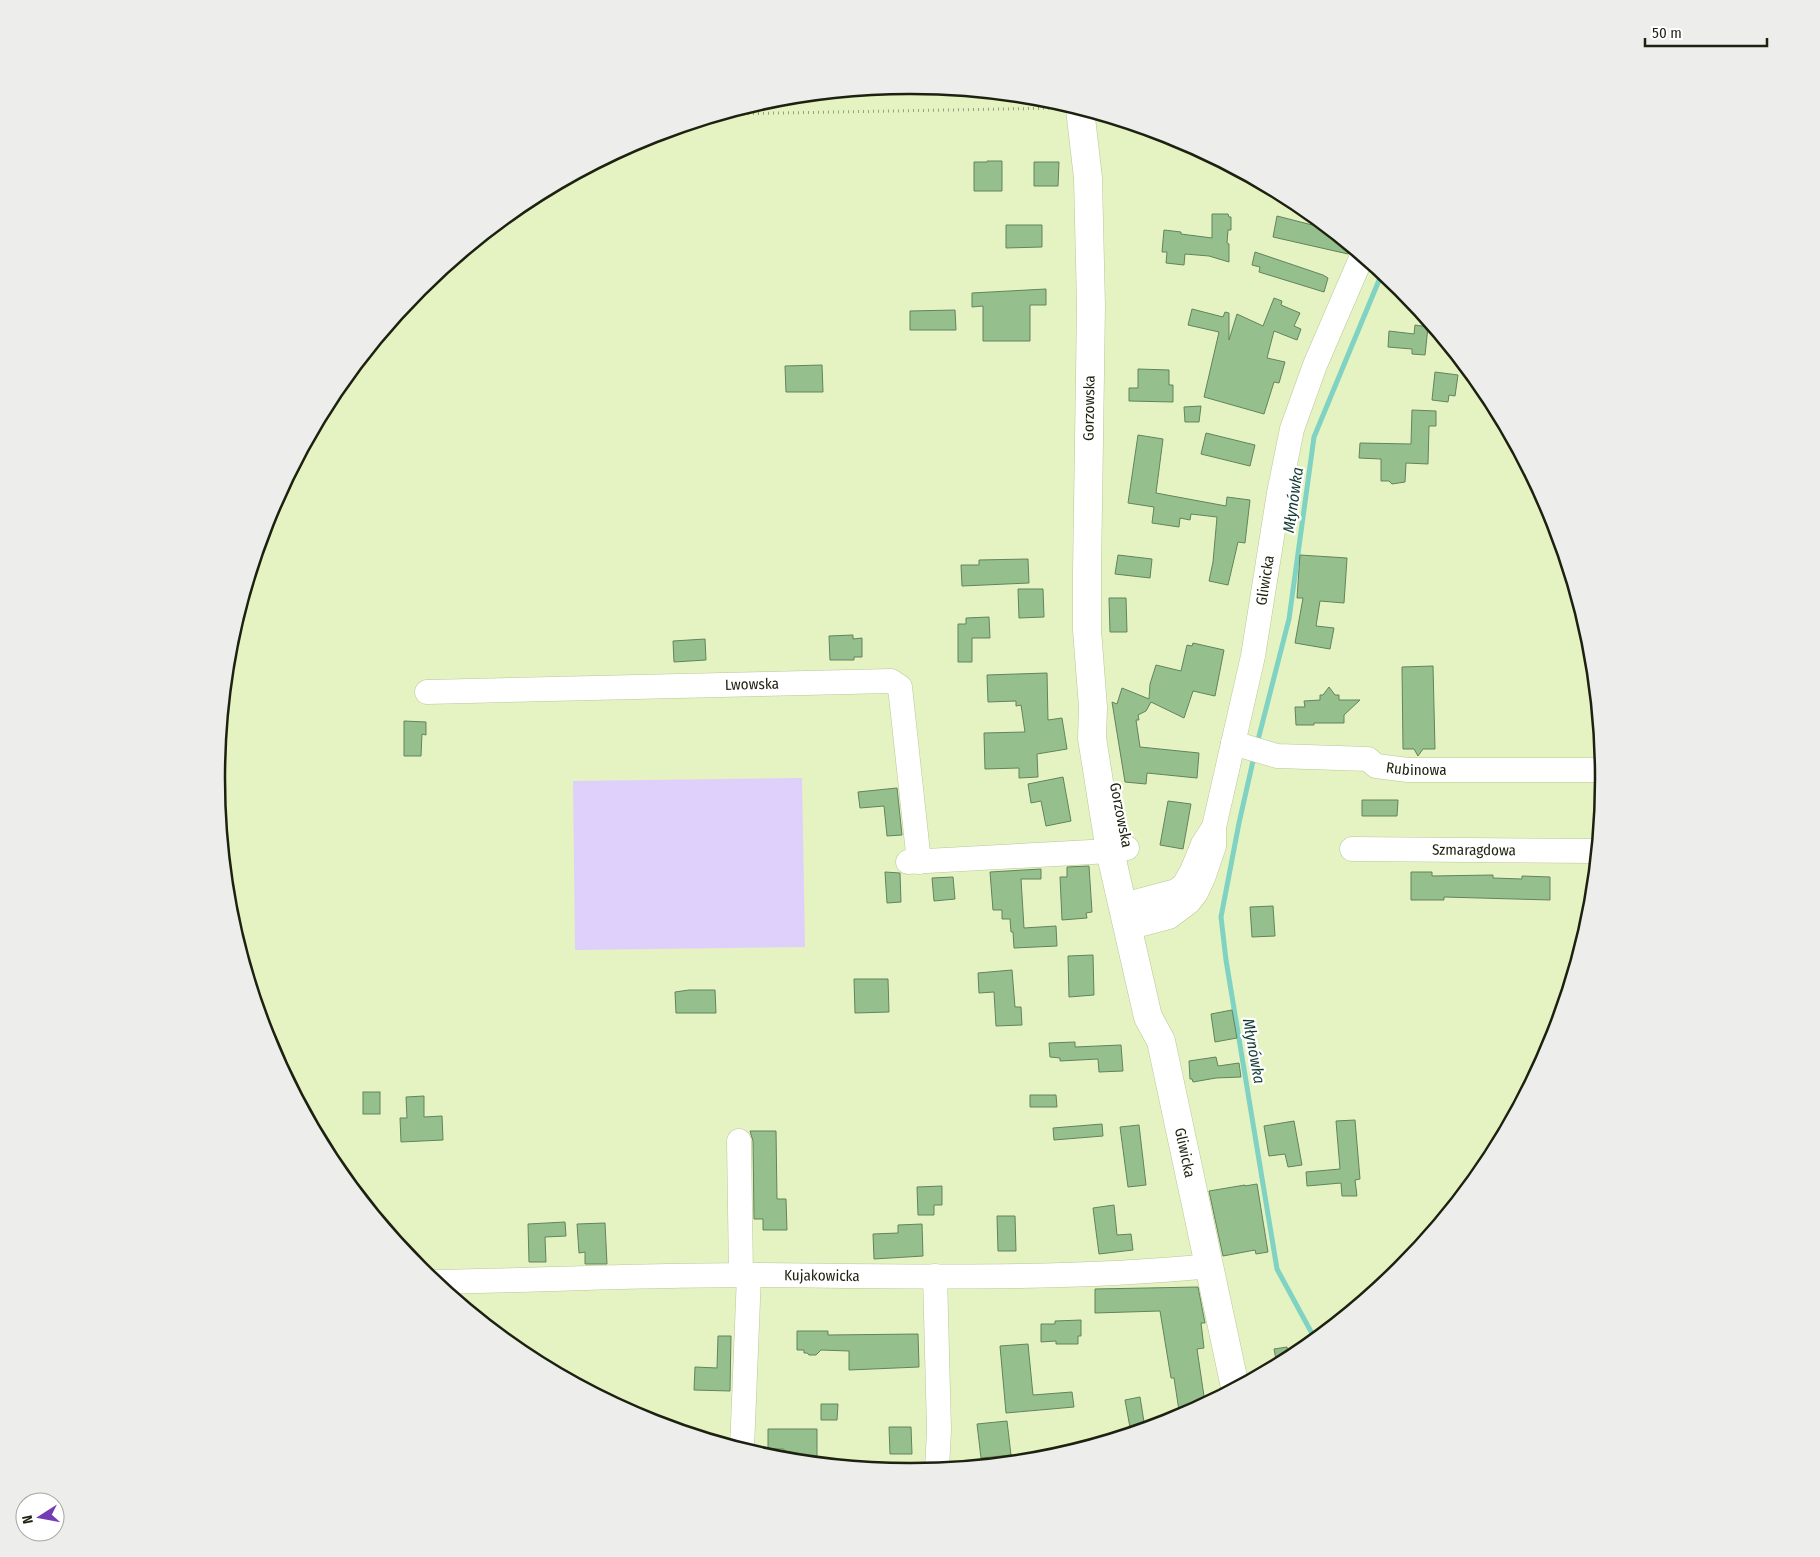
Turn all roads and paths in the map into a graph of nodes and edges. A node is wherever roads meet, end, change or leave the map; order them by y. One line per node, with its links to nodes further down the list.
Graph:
1 (1050, 108): 2 (path)
2 (748, 114)
3 (1075, 114): 8 (main road, Gorzowska)
4 (1359, 262): 6 (street, Gliwicka)
5 (427, 692): 8 (street, Lwowska)
6 (1233, 743): 7 (street, Rubinowa); 11 (street, Gliwicka)
7 (1595, 770)
8 (1119, 849): 11 (main road, Gorzowska)
9 (1352, 849): 10 (street, Szmaragdowa)
10 (1591, 851)
11 (1135, 914): 13 (main road, Gliwicka)
12 (739, 1141): 14 (street)
13 (1210, 1266): 15 (street, Kujakowicka); 17 (main road, Gliwicka)
14 (745, 1275): 15 (street, Kujakowicka); 16 (street, Kujakowicka); 18 (street)
15 (935, 1276): 19 (street)
16 (447, 1282)
17 (1234, 1382)
18 (742, 1442)
19 (937, 1462)

